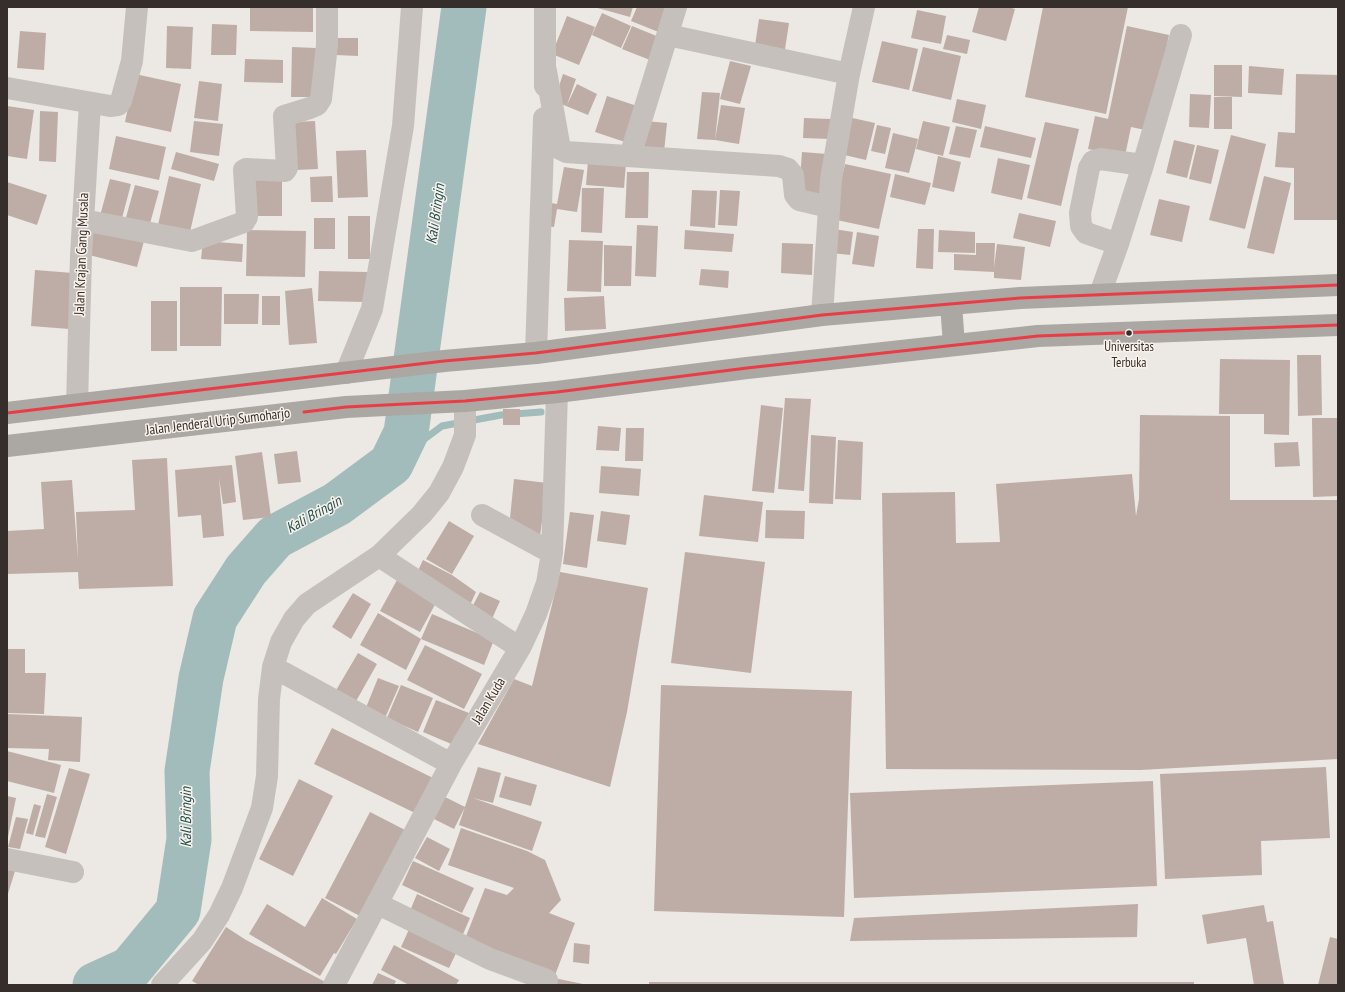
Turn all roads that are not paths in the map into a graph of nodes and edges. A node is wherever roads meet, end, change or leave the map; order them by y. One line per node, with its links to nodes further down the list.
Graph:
1 (137, 7): 12 (street)
2 (327, 7): 16 (street)
3 (412, 7): 25 (street)
4 (545, 7): 9 (street)
5 (676, 7): 7 (street)
6 (864, 7): 10 (street)
7 (668, 35): 10 (street); 13 (street)
8 (1181, 35): 14 (street)
9 (546, 71): 13 (street); 24 (street)
10 (849, 74): 15 (street)
11 (7, 88): 12 (street)
12 (90, 103): 16 (street, Jalan Krajan Gang Musala)
13 (630, 156): 15 (street)
14 (1144, 165): 17 (street); 17 (street)
15 (829, 207): 21 (street)
16 (83, 220): 27 (street, Jalan Krajan Gang Musala)
17 (1118, 244): 19 (street)
18 (1338, 285): 19 (highway)
19 (1100, 294): 20 (highway)
20 (951, 304): 21 (highway); 23 (highway)
21 (822, 315): 24 (highway)
22 (1338, 325): 23 (highway, Jalan Jenderal Urip Sumoharjo)
23 (954, 345): 26 (highway, Jalan Jenderal Urip Sumoharjo)
24 (536, 353): 25 (highway)
25 (353, 372): 27 (highway)
26 (557, 392): 29 (highway, Jalan Jenderal Urip Sumoharjo); 32 (street, Jalan Kuda)
27 (77, 405): 28 (highway)
28 (7, 413)
29 (466, 417): 30 (highway, Jalan Jenderal Urip Sumoharjo); 33 (street)
30 (7, 446)
31 (482, 515): 32 (street)
32 (552, 553): 34 (street, Jalan Kuda)
33 (379, 556): 34 (street); 35 (street)
34 (520, 648): 36 (street, Jalan Kuda)
35 (273, 667): 36 (street); 41 (street)
36 (451, 764): 39 (street, Jalan Kuda)
37 (7, 859): 38 (street)
38 (73, 872)
39 (378, 904): 40 (street); 42 (street, Jalan Kuda)
40 (547, 980)
41 (162, 985)
42 (334, 985)

